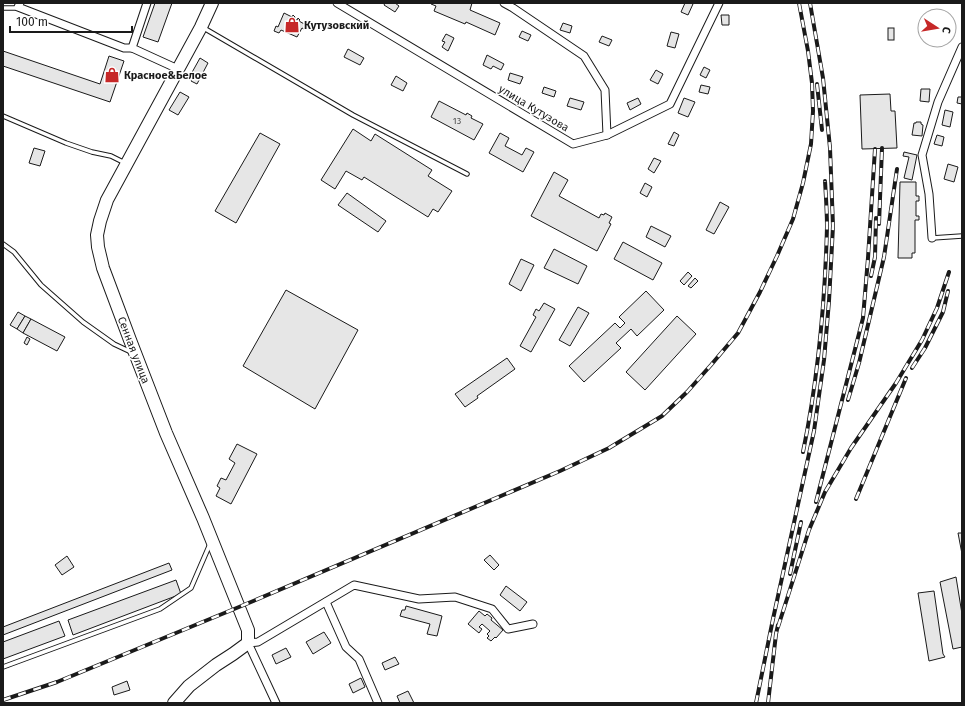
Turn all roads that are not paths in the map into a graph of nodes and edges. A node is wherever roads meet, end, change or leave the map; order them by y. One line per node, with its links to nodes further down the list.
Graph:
1 (147, 3): 10 (street)
2 (212, 3): 8 (main road, Сенная улица)
3 (337, 3): 13 (street, улица Кутузова)
4 (504, 3): 13 (street)
5 (719, 3): 13 (street, улица Кутузова)
6 (19, 5): 7 (lane); 10 (street)
7 (3, 8)
8 (201, 27): 11 (main road, Сенная улица); 15 (lane)
9 (962, 47): 17 (street)
10 (132, 48): 11 (street)
11 (178, 69): 14 (main road, Сенная улица)
12 (3, 116): 14 (lane)
13 (607, 135)
14 (127, 164): 19 (main road, Сенная улица)
15 (467, 174)
16 (962, 236): 17 (lane)
17 (932, 238)
18 (3, 244): 19 (lane)
19 (136, 355): 20 (main road, Сенная улица)
20 (212, 540): 23 (main road, Сенная улица); 24 (lane)
21 (326, 602): 22 (street); 23 (street); 27 (street)
22 (533, 624)
23 (248, 643): 25 (main road); 26 (street, Сенная улица)
24 (3, 667)
25 (174, 703)
26 (276, 703)
27 (378, 703)

